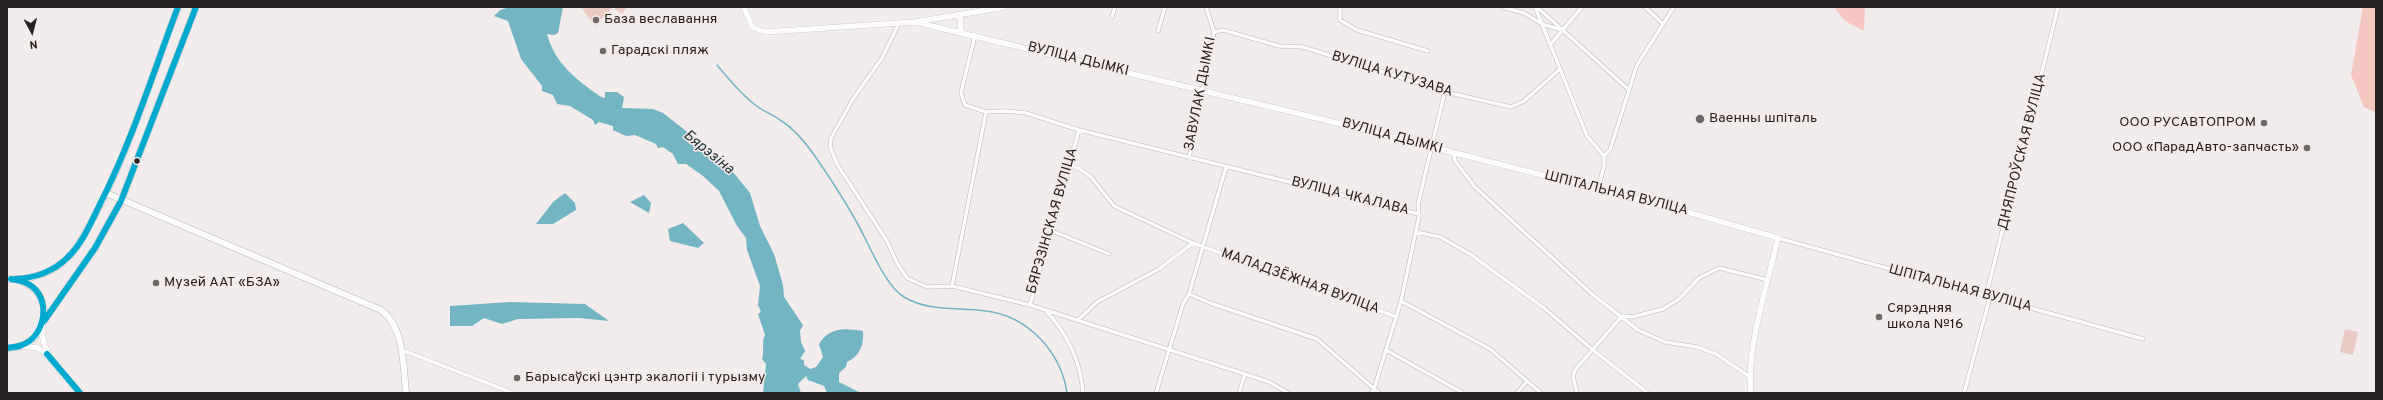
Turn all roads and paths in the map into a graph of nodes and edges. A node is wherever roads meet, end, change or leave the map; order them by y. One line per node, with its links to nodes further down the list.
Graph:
1 (178, 7): 41 (main road)
2 (196, 7): 42 (main road)
3 (744, 7): 18 (main road)
4 (1006, 7): 15 (main road)
5 (1115, 7): 16 (street)
6 (1165, 7): 21 (street)
7 (1206, 7): 24 (street, ЗАВУЛАК ДЫМКІ)
8 (1340, 7): 27 (street)
9 (1502, 7): 19 (street)
10 (1536, 7): 19 (street); 22 (street)
11 (1582, 7): 22 (street)
12 (1645, 7): 20 (street)
13 (1674, 7): 20 (street)
14 (2058, 7): 55 (street, ДНЯПРОЎСКАЯ ВУЛІЦА)
15 (960, 16): 17 (main road); 23 (main road)
16 (1112, 17)
17 (915, 22): 18 (main road); 23 (main road, ВУЛІЦА ДЫМКІ)
18 (899, 23): 53 (street, БЯРЭЗІНСКАЯ ВУЛІЦА)
19 (1542, 24): 22 (street); 26 (street)
20 (1663, 24): 30 (street)
21 (1158, 31)
22 (1563, 31): 26 (street); 30 (street)
23 (961, 32): 25 (main road, ВУЛІЦА ДЫМКІ)
24 (1214, 32): 29 (street, ЗАВУЛАК ДЫМКІ); 31 (street, ВУЛІЦА КУТУЗАВА)
25 (975, 35): 29 (main road, ВУЛІЦА ДЫМКІ); 32 (street)
26 (1550, 45): 28 (street)
27 (1428, 52)
28 (1560, 69): 31 (street, ВУЛІЦА КУТУЗАВА); 36 (street)
29 (1202, 89): 34 (main road, ВУЛІЦА ДЫМКІ); 37 (street, ЗАВУЛАК ДЫМКІ)
30 (1628, 90): 36 (street)
31 (1445, 91): 34 (street)
32 (986, 112): 33 (street, ВУЛІЦА ЧКАЛАВА); 53 (street)
33 (1079, 130): 37 (street, ВУЛІЦА ЧКАЛАВА); 38 (street, БЯРЭЗІНСКАЯ ВУЛІЦА)
34 (1432, 148): 35 (main road, ВУЛІЦА ДЫМКІ); 43 (street)
35 (1454, 154): 40 (main road, ШПІТАЛЬНАЯ ВУЛІЦА); 59 (street, ВУЛІЦА ДЫМКІ)
36 (1604, 156): 40 (street)
37 (1189, 158): 39 (street, ВУЛІЦА ЧКАЛАВА)
38 (1069, 165): 44 (street, БЯРЭЗІНСКАЯ ВУЛІЦА); 47 (street, МАЛАДЗЁЖНАЯ ВУЛІЦА)
39 (1226, 167): 43 (street, ВУЛІЦА ЧКАЛАВА); 48 (street, МАЛАДЗЁЖНАЯ ВУЛІЦА)
40 (1598, 189): 46 (main road, ШПІТАЛЬНАЯ ВУЛІЦА)
41 (106, 194): 42 (main road); 51 (main road)
42 (121, 200): 62 (main road); 68 (main road)
43 (1419, 214): 45 (street, ВУЛІЦА ЧКАЛАВА)
44 (1050, 230): 49 (street); 57 (street, БЯРЭЗІНСКАЯ ВУЛІЦА)
45 (1416, 232): 56 (street); 70 (street, ВУЛІЦА ЧКАЛАВА)
46 (1778, 238): 52 (main road); 55 (street, ШПІТАЛЬНАЯ ВУЛІЦА)
47 (1193, 243): 48 (street, МАЛАДЗЁЖНАЯ ВУЛІЦА); 61 (street)
48 (1204, 248): 54 (street); 60 (street, МАЛАДЗЁЖНАЯ ВУЛІЦА)
49 (1109, 254)
50 (7, 279): 51 (main road)
51 (15, 279): 62 (main road)
52 (1768, 280): 59 (street); 74 (main road)
53 (952, 286): 57 (street, БЯРЭЗІНСКАЯ ВУЛІЦА)
54 (1190, 294): 67 (street); 76 (street)
55 (1988, 296): 63 (street, ШПІТАЛЬНАЯ ВУЛІЦА); 92 (street, ДНЯПРОЎСКАЯ ВУЛІЦА)
56 (1401, 301): 60 (street); 75 (street, МАЛАДЗЁЖНАЯ ВУЛІЦА)
57 (1030, 305): 58 (street)
58 (1045, 310): 61 (street); 80 (street)
59 (1622, 316): 70 (street); 74 (street, ВУЛІЦА ДЫМКІ)
60 (1397, 317): 69 (street)
61 (1078, 320): 67 (street)
62 (43, 324): 64 (main road); 72 (main road)
63 (2143, 339)
64 (22, 346): 66 (main road); 72 (main road)
65 (7, 348): 66 (main road)
66 (14, 348): 71 (main road)
67 (1169, 348): 73 (street); 81 (street)
68 (401, 349): 78 (main road); 79 (street)
69 (1386, 350): 76 (street); 86 (street)
70 (1593, 350): 89 (street); 90 (street, ВУЛІЦА ЧКАЛАВА)
71 (7, 351)
72 (47, 354): 77 (main road)
73 (1245, 374): 82 (street); 83 (street)
74 (1750, 377): 91 (main road)
75 (1526, 381): 87 (street); 88 (street, МАЛАДЗЁЖНАЯ ВУЛІЦА)
76 (1374, 388): 84 (street); 85 (street)
77 (80, 393)
78 (406, 393)
79 (512, 393)
80 (1083, 393)
81 (1156, 393)
82 (1239, 393)
83 (1288, 393)
84 (1371, 393)
85 (1379, 393)
86 (1463, 393)
87 (1517, 393)
88 (1541, 393)
89 (1577, 393)
90 (1648, 393)
91 (1751, 393)
92 (1964, 393)

